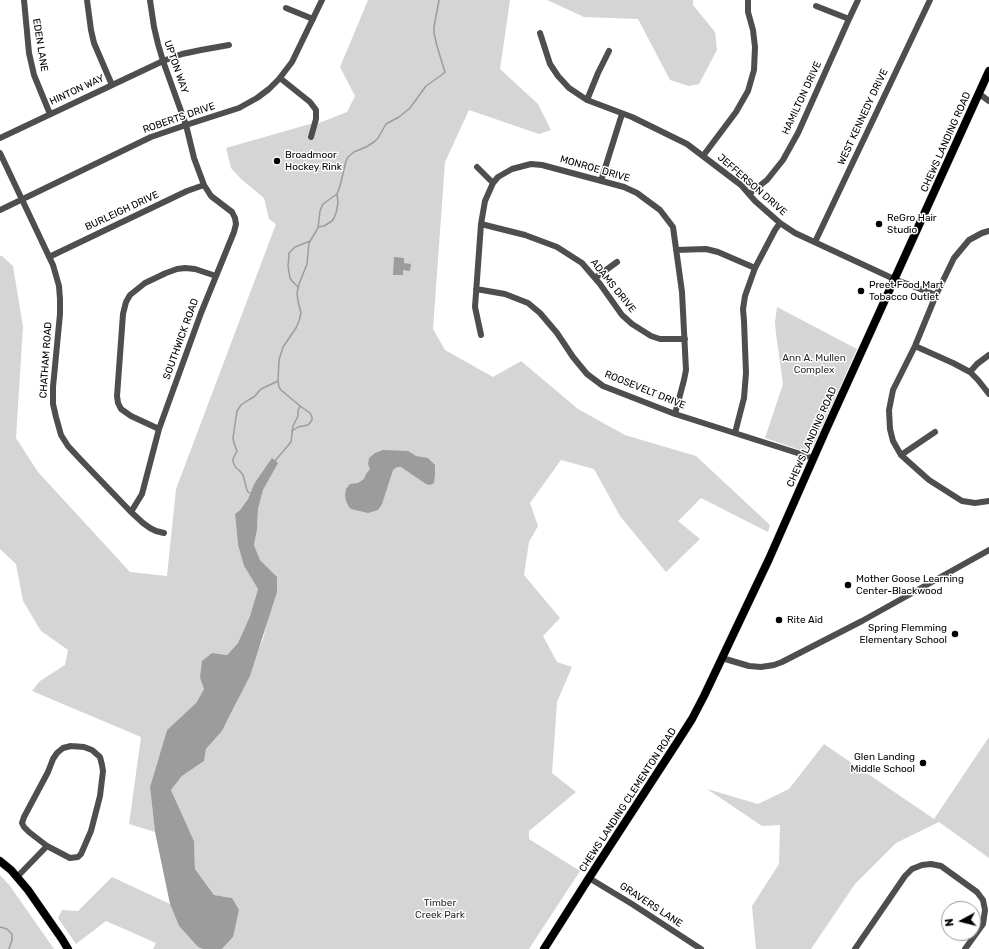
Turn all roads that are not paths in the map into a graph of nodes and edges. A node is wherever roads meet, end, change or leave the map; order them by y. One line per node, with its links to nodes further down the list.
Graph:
1 (24, 0): 22 (street, EDEN LANE)
2 (87, 0): 18 (street)
3 (150, 0): 15 (street, UPTON WAY)
4 (322, 0): 10 (street, ROBERTS DRIVE)
5 (748, 0): 28 (street)
6 (858, 0): 11 (street, HAMILTON DRIVE)
7 (930, 0): 39 (street, WEST KENNEDY DRIVE)
8 (816, 6): 11 (street)
9 (286, 8): 10 (street)
10 (313, 19): 17 (street, ROBERTS DRIVE)
11 (849, 19): 33 (street, HAMILTON DRIVE)
12 (540, 34): 20 (street, JEFFERSON DRIVE)
13 (229, 45): 15 (street, HINTON WAY)
14 (609, 51): 20 (street)
15 (162, 61): 18 (street, HINTON WAY); 24 (street, UPTON WAY)
16 (989, 71): 19 (main road, CHEWS LANDING ROAD)
17 (280, 78): 24 (street, ROBERTS DRIVE); 25 (street)
18 (112, 85): 22 (street, HINTON WAY)
19 (978, 93): 21 (street); 46 (main road, CHEWS LANDING ROAD)
20 (587, 100): 23 (street, JEFFERSON DRIVE)
21 (989, 101)
22 (50, 114): 26 (street, HINTON WAY)
23 (622, 114): 28 (street, JEFFERSON DRIVE); 30 (street)
24 (186, 125): 32 (street, UPTON WAY); 34 (street, ROBERTS DRIVE)
25 (311, 137)
26 (0, 138)
27 (0, 153): 34 (street, CHATHAM ROAD)
28 (703, 156): 33 (street, JEFFERSON DRIVE)
29 (477, 167): 31 (street)
30 (601, 181): 31 (street, MONROE DRIVE); 40 (street, MONROE DRIVE)
31 (494, 183): 37 (street, MONROE DRIVE)
32 (204, 185): 41 (street, BURLEIGH DRIVE); 44 (street, SOUTHWICK ROAD)
33 (750, 194): 36 (street, JEFFERSON DRIVE)
34 (22, 200): 35 (street, ROBERTS DRIVE); 41 (street, CHATHAM ROAD)
35 (0, 210)
36 (780, 223): 39 (street, JEFFERSON DRIVE); 43 (street)
37 (481, 224): 45 (street, ADAMS DRIVE); 47 (street, MONROE DRIVE)
38 (989, 231): 48 (street)
39 (815, 242): 46 (street, JEFFERSON DRIVE)
40 (676, 250): 43 (street); 50 (street, MONROE DRIVE)
41 (48, 257): 62 (street, CHATHAM ROAD)
42 (617, 262): 45 (street)
43 (755, 268): 58 (street)
44 (216, 276): 56 (street, SOUTHWICK ROAD); 56 (street)
45 (594, 278): 50 (street, ADAMS DRIVE)
46 (894, 279): 48 (street, JEFFERSON DRIVE); 60 (main road, CHEWS LANDING ROAD)
47 (476, 289): 49 (street, MONROE DRIVE); 55 (street, ROOSEVELT DRIVE)
48 (936, 295): 51 (street)
49 (481, 335)
50 (685, 339): 55 (street, MONROE DRIVE)
51 (914, 346): 53 (street); 59 (street)
52 (989, 355): 53 (street)
53 (970, 372): 54 (street)
54 (989, 394)
55 (675, 414): 58 (street, ROOSEVELT DRIVE)
56 (159, 429): 62 (street, SOUTHWICK ROAD)
57 (935, 432): 59 (street)
58 (735, 433): 60 (street, ROOSEVELT DRIVE)
59 (902, 454): 61 (street)
60 (813, 458): 65 (main road, CHEWS LANDING ROAD)
61 (989, 501)
62 (131, 512): 63 (street, CHATHAM ROAD)
63 (164, 533)
64 (989, 550): 65 (street)
65 (722, 658): 69 (main road, CHEWS LANDING CLEMENTON ROAD)
66 (47, 846): 66 (street); 68 (street)
67 (0, 861): 68 (main road)
68 (17, 877): 70 (main road)
69 (589, 878): 71 (main road, CHEWS LANDING CLEMENTON ROAD); 72 (street, GRAVERS LANE)
70 (68, 949)
71 (544, 949)
72 (701, 949)
73 (855, 949): 74 (street)
74 (965, 949)

